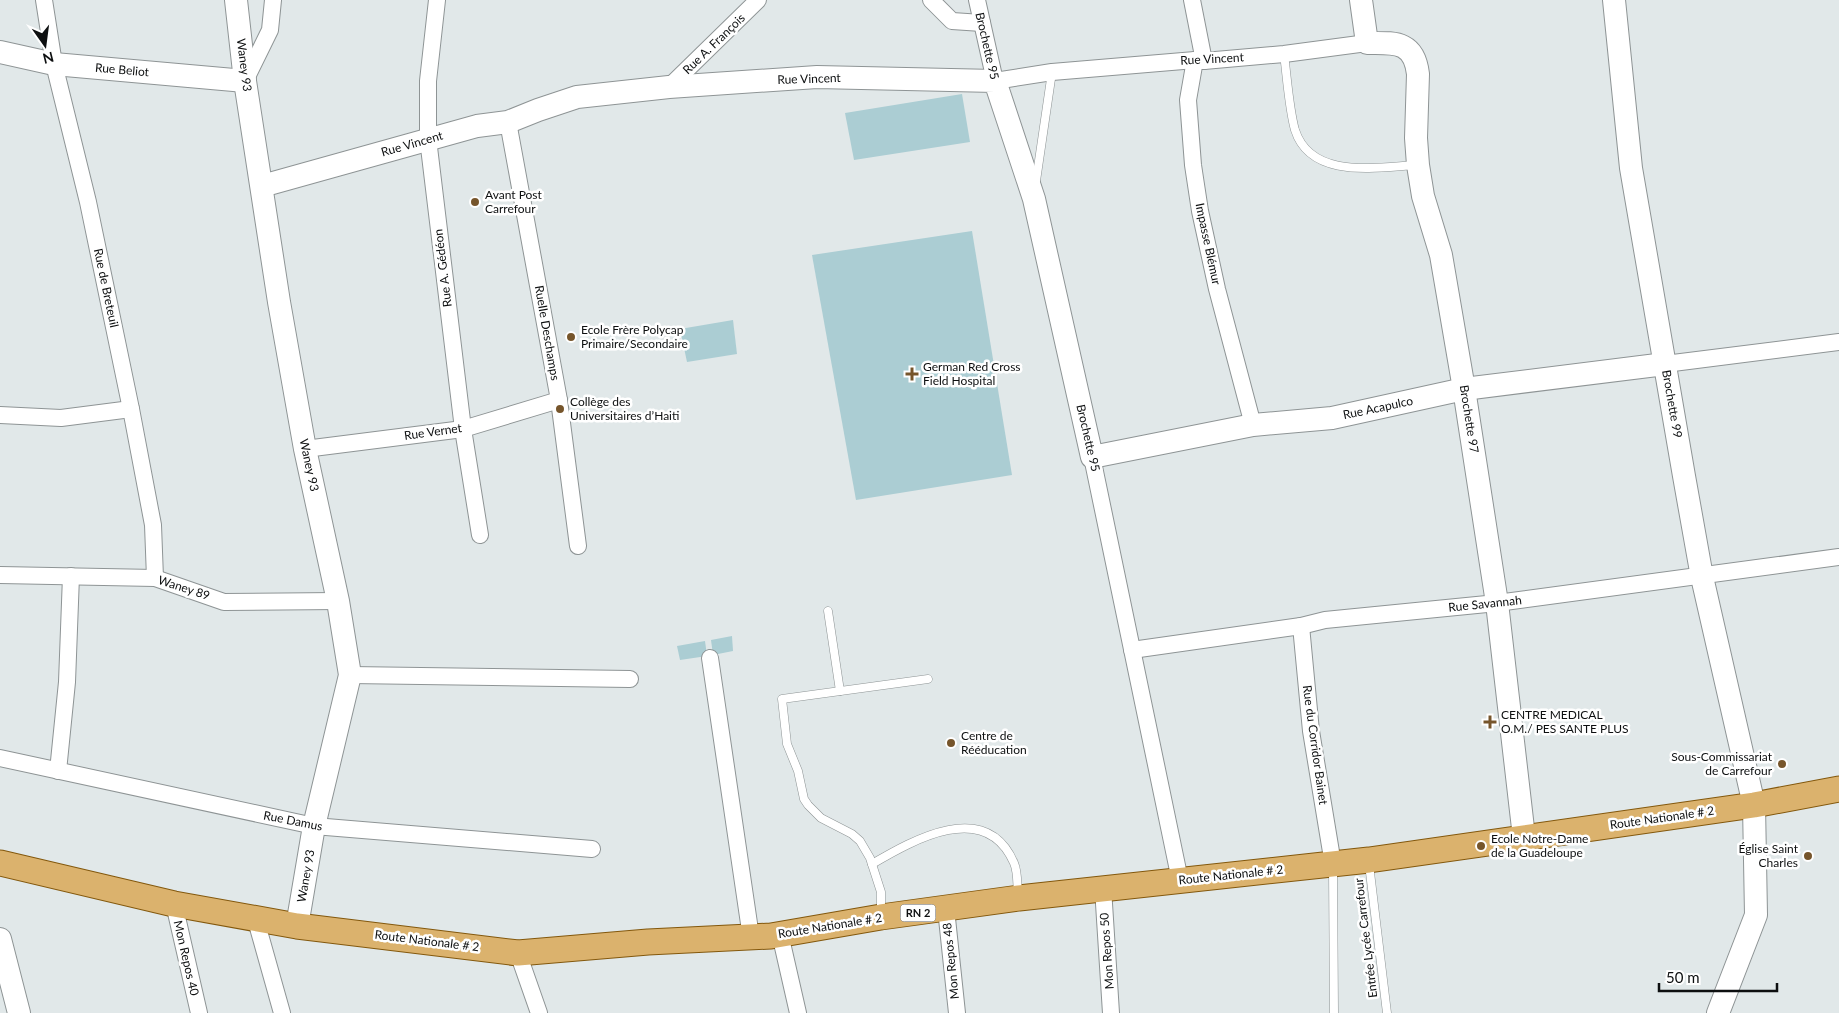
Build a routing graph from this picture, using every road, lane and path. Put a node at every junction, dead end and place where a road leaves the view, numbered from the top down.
1 (44, 0) edge
2 (236, 0) edge
3 (273, 0) edge
4 (437, 0) edge
5 (758, 0) edge
6 (931, 0) edge
7 (977, 0) edge
8 (1192, 0) edge
9 (1361, 0) edge
10 (1614, 0) edge
11 (982, 23) junction
12 (1366, 43) junction
13 (0, 52) edge
14 (1284, 54) junction
15 (1199, 60) junction
16 (54, 64) junction
17 (1052, 72) junction
18 (245, 81) junction
19 (995, 81) junction
20 (669, 87) junction
21 (508, 122) junction
22 (428, 139) junction
23 (1418, 165) junction
24 (262, 186) junction
25 (1034, 199) junction
26 (1839, 342) edge
27 (1665, 364) junction
28 (1464, 389) junction
29 (559, 400) junction
30 (131, 409) junction
31 (0, 415) edge
32 (1252, 425) junction
33 (463, 428) junction
34 (305, 449) junction
35 (1092, 457) junction
36 (480, 535) dead end
37 (578, 546) dead end
38 (1839, 558) edge
39 (0, 575) edge
40 (71, 576) junction
41 (1702, 577) junction
42 (155, 578) junction
43 (338, 601) junction
44 (1497, 603) junction
45 (828, 610) dead end
46 (1301, 626) junction
47 (1132, 650) junction
48 (710, 658) dead end
49 (350, 675) junction
50 (630, 679) dead end
51 (928, 680) dead end
52 (840, 691) junction
53 (0, 758) edge
54 (58, 771) junction
55 (1839, 789) edge
56 (1754, 805) junction
57 (314, 826) junction
58 (1524, 837) junction
59 (592, 849) dead end
60 (1368, 860) junction
61 (0, 864) edge
62 (872, 864) junction
63 (1333, 864) junction
64 (1180, 880) junction
65 (1102, 888) junction
66 (1019, 898) junction
67 (174, 904) junction
68 (946, 909) junction
69 (256, 917) junction
70 (881, 918) junction
71 (297, 926) junction
72 (780, 934) junction
73 (751, 937) junction
74 (0, 939) edge
75 (518, 953) junction
76 (19, 1013) edge
77 (199, 1013) edge
78 (282, 1013) edge
79 (539, 1013) edge
80 (798, 1013) edge
81 (957, 1013) edge
82 (1111, 1013) edge
83 (1334, 1013) edge
84 (1387, 1013) edge
85 (1718, 1013) edge

1 - 16 street, Rue de Breteuil
2 - 18 street, Waney 93
3 - 18 street
4 - 22 street, Rue A. Gédéon
5 - 20 street, Rue A. François
6 - 11 street
7 - 11 street, Brochette 95
8 - 15 street
9 - 12 street
10 - 27 street, Brochette 99
11 - 19 street, Brochette 95
12 - 14 street, Rue Vincent
12 - 23 street, Brochette 97
13 - 16 street, Rue Beliot
14 - 15 street, Rue Vincent
14 - 23 lane
15 - 17 street, Rue Vincent
15 - 32 street, Impasse Blémur
16 - 18 street, Rue Beliot
16 - 30 street, Rue de Breteuil
17 - 19 street, Rue Vincent
17 - 25 lane
18 - 24 street, Waney 93
19 - 20 street, Rue Vincent
19 - 25 street, Brochette 95
20 - 21 street, Rue Vincent
21 - 22 street, Rue Vincent
21 - 29 street, Ruelle Deschamps
22 - 24 street, Rue Vincent
22 - 33 street, Rue A. Gédéon
23 - 28 street, Brochette 97
24 - 34 street, Waney 93
25 - 35 street, Brochette 95
26 - 27 street
27 - 28 street, Rue Acapulco
27 - 41 street, Brochette 99
28 - 32 street, Rue Acapulco
28 - 44 street, Brochette 97
29 - 33 street, Rue Vernet
29 - 37 street, Ruelle Deschamps
30 - 31 street
30 - 42 street, Rue de Breteuil
32 - 35 street, Rue Acapulco
33 - 34 street, Rue Vernet
33 - 36 street, Rue A. Gédéon
34 - 43 street, Waney 93
35 - 47 street, Brochette 95
38 - 41 street, Rue Savannah
39 - 40 street, Waney 89
40 - 42 street, Waney 89
40 - 54 street
41 - 44 street, Rue Savannah
41 - 56 street, Brochette 99
42 - 43 street, Waney 89
43 - 49 street, Waney 93
44 - 46 street, Rue Savannah
44 - 58 street, Brochette 97
45 - 52 lane
46 - 47 street, Rue Savannah
46 - 63 street, Rue du Corridor Bainet
47 - 64 street, Brochette 95
48 - 73 street
49 - 50 street
49 - 57 street, Waney 93
51 - 52 lane
52 - 62 lane
53 - 54 street, Rue Damus
54 - 57 street, Rue Damus
55 - 56 main road, Route Nationale # 2 / RN 2
56 - 58 main road, Route Nationale # 2 / RN 2
56 - 85 street, Brochette 99
57 - 59 street, Rue Damus
57 - 71 street, Waney 93
58 - 60 main road, Route Nationale # 2 / RN 2
60 - 63 main road, Route Nationale # 2 / RN 2
60 - 84 lane, Entrée Lycée Carrefour
61 - 67 main road, Route Nationale # 2 / RN 2
62 - 66 lane
62 - 70 lane
63 - 64 main road, Route Nationale # 2 / RN 2
63 - 83 lane
64 - 65 main road, Route Nationale # 2 / RN 2
65 - 66 main road, Route Nationale # 2 / RN 2
65 - 82 street, Mon Repos 50
66 - 68 main road, Route Nationale # 2 / RN 2
67 - 69 main road, Route Nationale # 2 / RN 2
67 - 77 street, Mon Repos 40
68 - 70 main road, Route Nationale # 2 / RN 2
68 - 81 street, Mon Repos 48
69 - 71 main road, Route Nationale # 2 / RN 2
69 - 78 street
70 - 72 main road, Route Nationale # 2 / RN 2
71 - 75 main road, Route Nationale # 2 / RN 2
72 - 73 main road, Route Nationale # 2 / RN 2
72 - 80 street
73 - 75 main road, Route Nationale # 2 / RN 2
74 - 76 street
75 - 79 street

